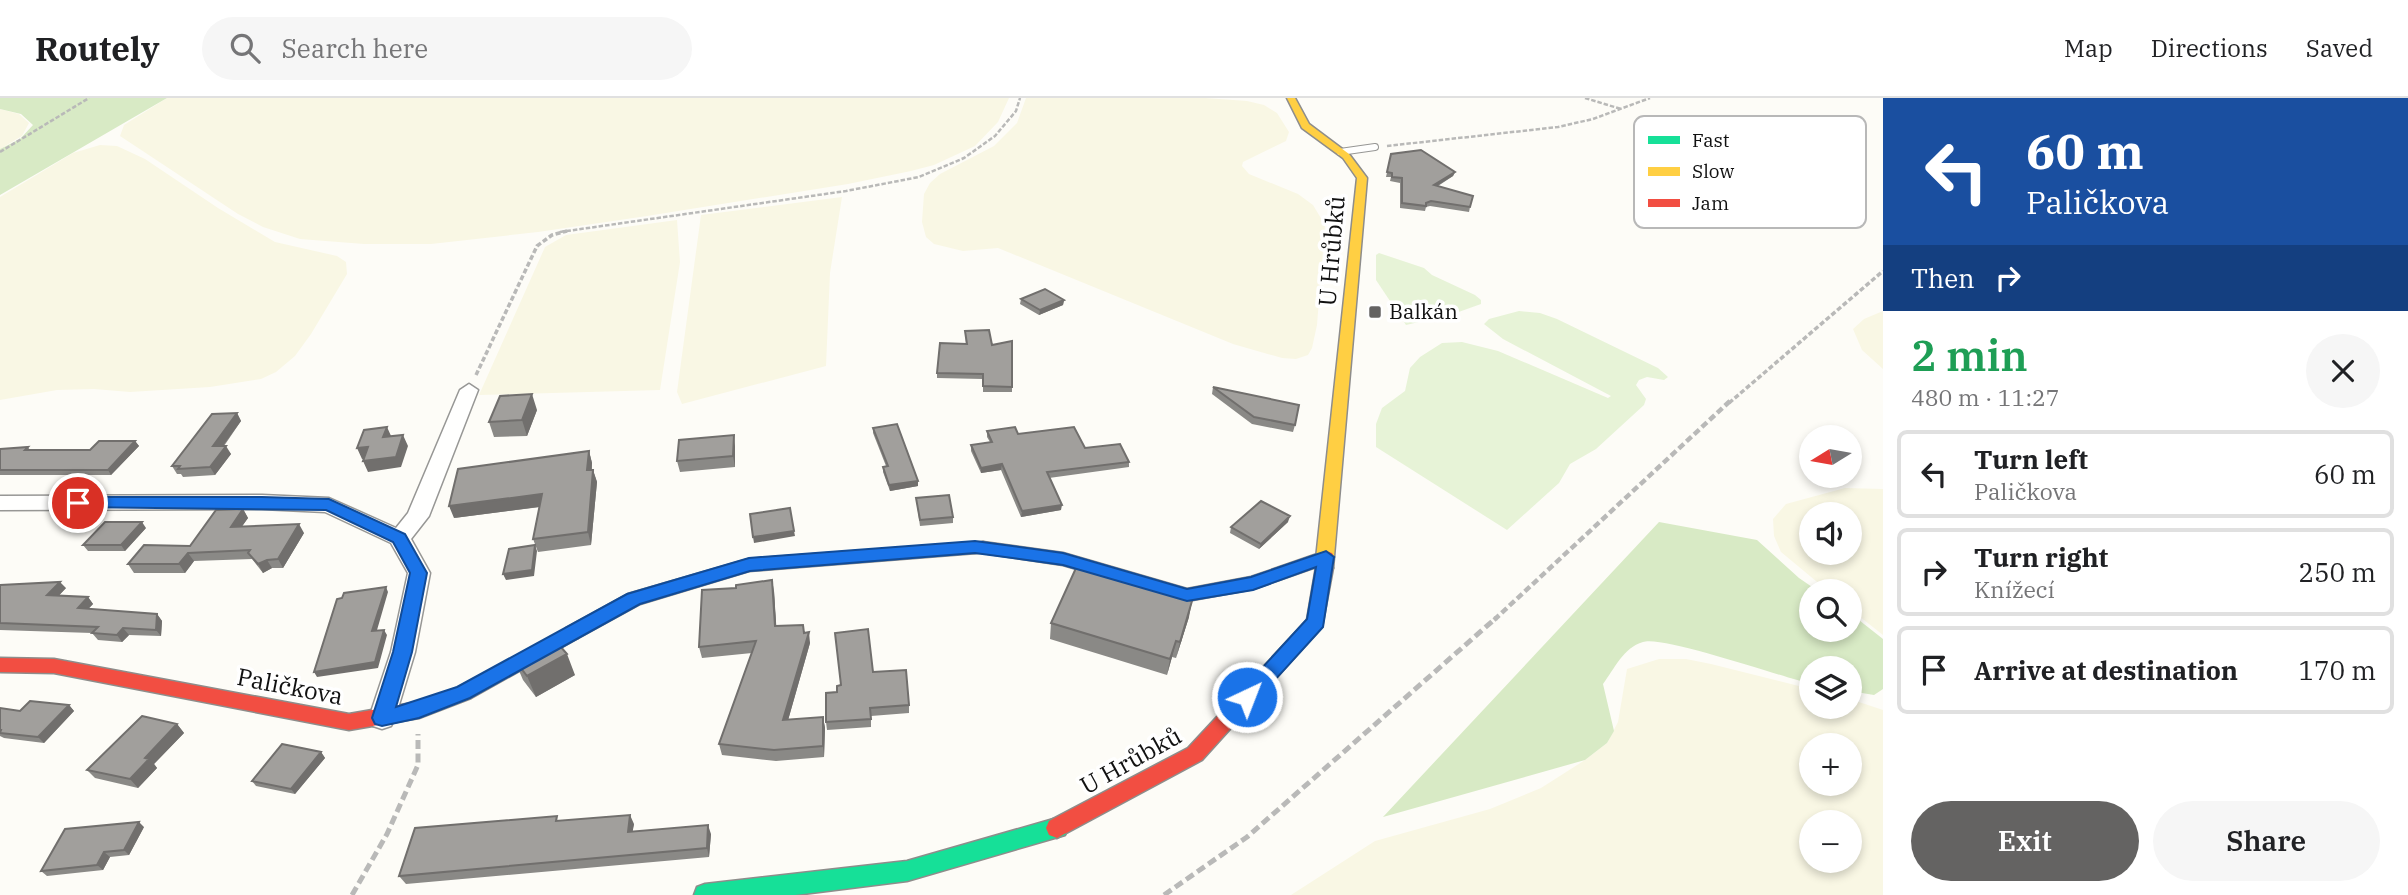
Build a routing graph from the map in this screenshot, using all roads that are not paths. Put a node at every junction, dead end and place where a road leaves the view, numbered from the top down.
1 (1291, 98) edge
2 (1375, 147) road end
3 (1340, 152) junction
4 (469, 390) road end
5 (0, 503) edge
6 (399, 538) junction
7 (1326, 557) junction
8 (0, 665) edge
9 (382, 718) junction
10 (705, 895) edge

1 - 3 street, U Hrůbků
2 - 3 lane
3 - 7 street, U Hrůbků
4 - 6 street
5 - 6 street
6 - 9 street
7 - 9 street, Paličkova
7 - 10 street, U Hrůbků
8 - 9 street, Paličkova

